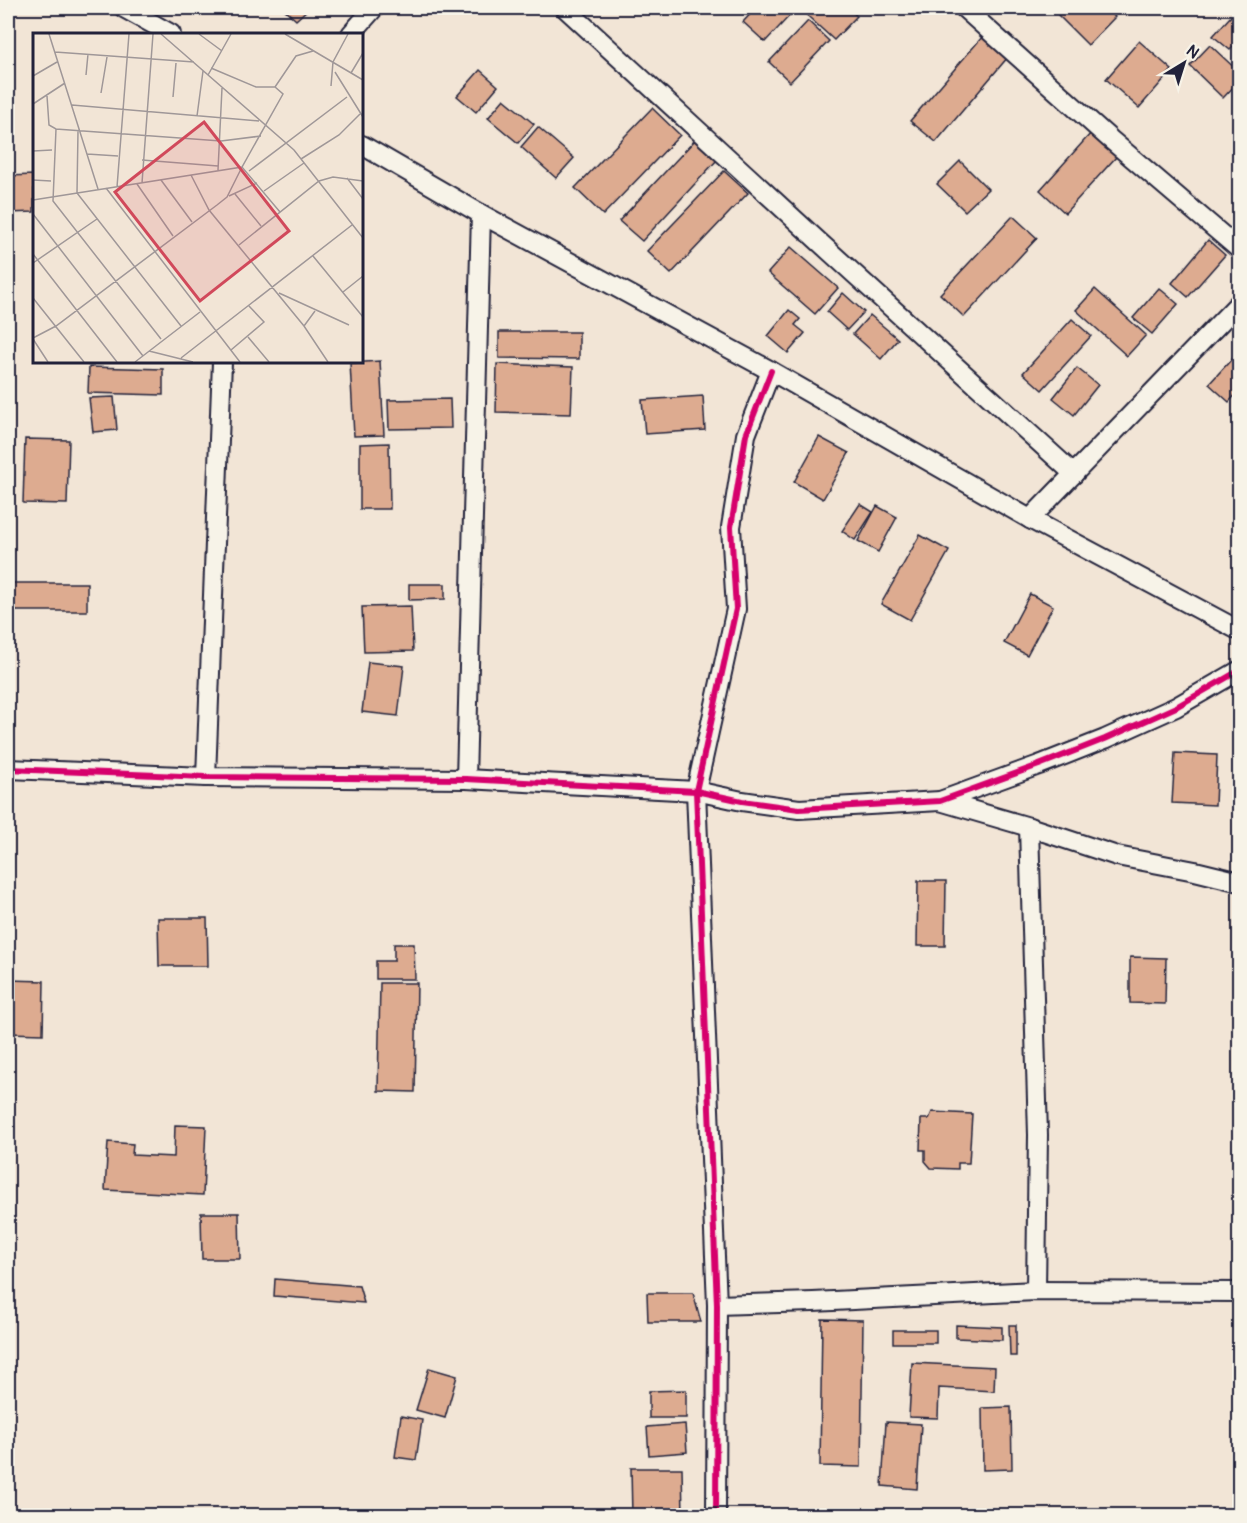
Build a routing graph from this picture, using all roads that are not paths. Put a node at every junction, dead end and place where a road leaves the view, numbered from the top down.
1 (124, 8) edge
2 (374, 8) edge
3 (565, 8) edge
4 (964, 8) edge
5 (169, 33) edge
6 (352, 33) edge
7 (363, 146) edge
8 (481, 214) junction
9 (1239, 250) edge
10 (1239, 302) edge
11 (222, 363) edge
12 (771, 371) junction
13 (1074, 474) junction
14 (1030, 519) junction
15 (1239, 631) edge
16 (1239, 669) edge
17 (8, 769) edge
18 (206, 777) junction
19 (466, 779) junction
20 (696, 790) junction
21 (940, 801) junction
22 (1029, 827) junction
23 (1239, 882) edge
24 (1036, 1291) junction
25 (1239, 1292) edge
26 (717, 1305) junction
27 (716, 1515) edge

1 - 5 street
2 - 6 street
3 - 13 street
4 - 9 street
7 - 8 street
8 - 12 street
8 - 19 street
10 - 13 street
11 - 18 street
12 - 14 street
12 - 20 street
13 - 14 street
14 - 15 street
16 - 21 street
17 - 18 street
18 - 19 street
19 - 20 street
20 - 21 street
20 - 26 street
21 - 22 street
22 - 23 street
22 - 24 street
24 - 25 street
24 - 26 street
26 - 27 street

